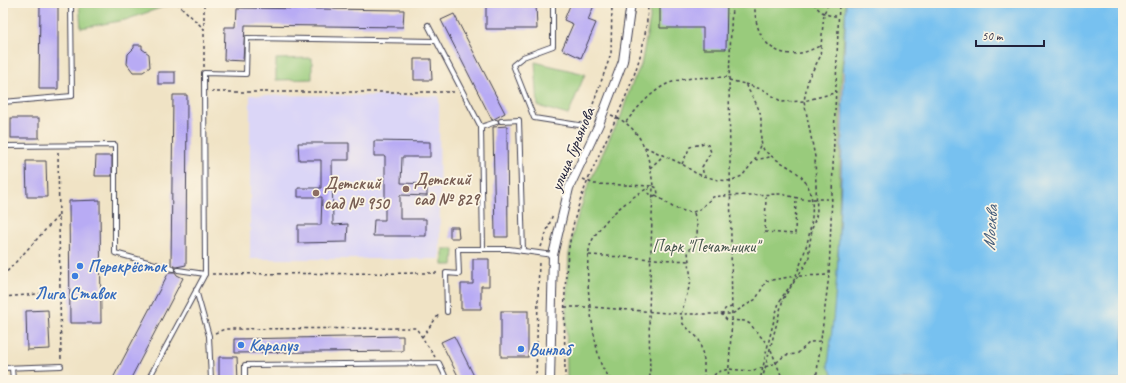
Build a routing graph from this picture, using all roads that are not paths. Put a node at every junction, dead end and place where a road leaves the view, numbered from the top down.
1 (71, 3) edge
2 (553, 3) edge
3 (631, 3) edge
4 (428, 25) dead end
5 (436, 40) junction
6 (3, 102) edge
7 (585, 126) dead end
8 (481, 127) junction
9 (3, 146) edge
10 (483, 249) junction
11 (523, 251) junction
12 (553, 254) junction
13 (173, 269) dead end
14 (178, 270) dead end
15 (204, 274) junction
16 (196, 290) junction
17 (447, 312) dead end
18 (61, 366) road end
19 (3, 368) edge
20 (12, 368) junction
21 (13, 380) edge
22 (148, 380) edge
23 (211, 380) edge
24 (245, 380) edge
25 (447, 380) edge
26 (550, 380) edge

1 - 6 lane
2 - 7 lane
3 - 12 street, улица Гурьянова
4 - 5 lane
5 - 8 lane
5 - 15 lane
8 - 10 lane
8 - 11 lane
9 - 13 lane
10 - 11 lane
10 - 17 lane
11 - 12 lane
12 - 26 street, улица Гурьянова
14 - 15 lane
15 - 16 lane
16 - 22 lane
16 - 23 lane
18 - 20 lane
19 - 20 lane
20 - 21 lane
24 - 25 lane

